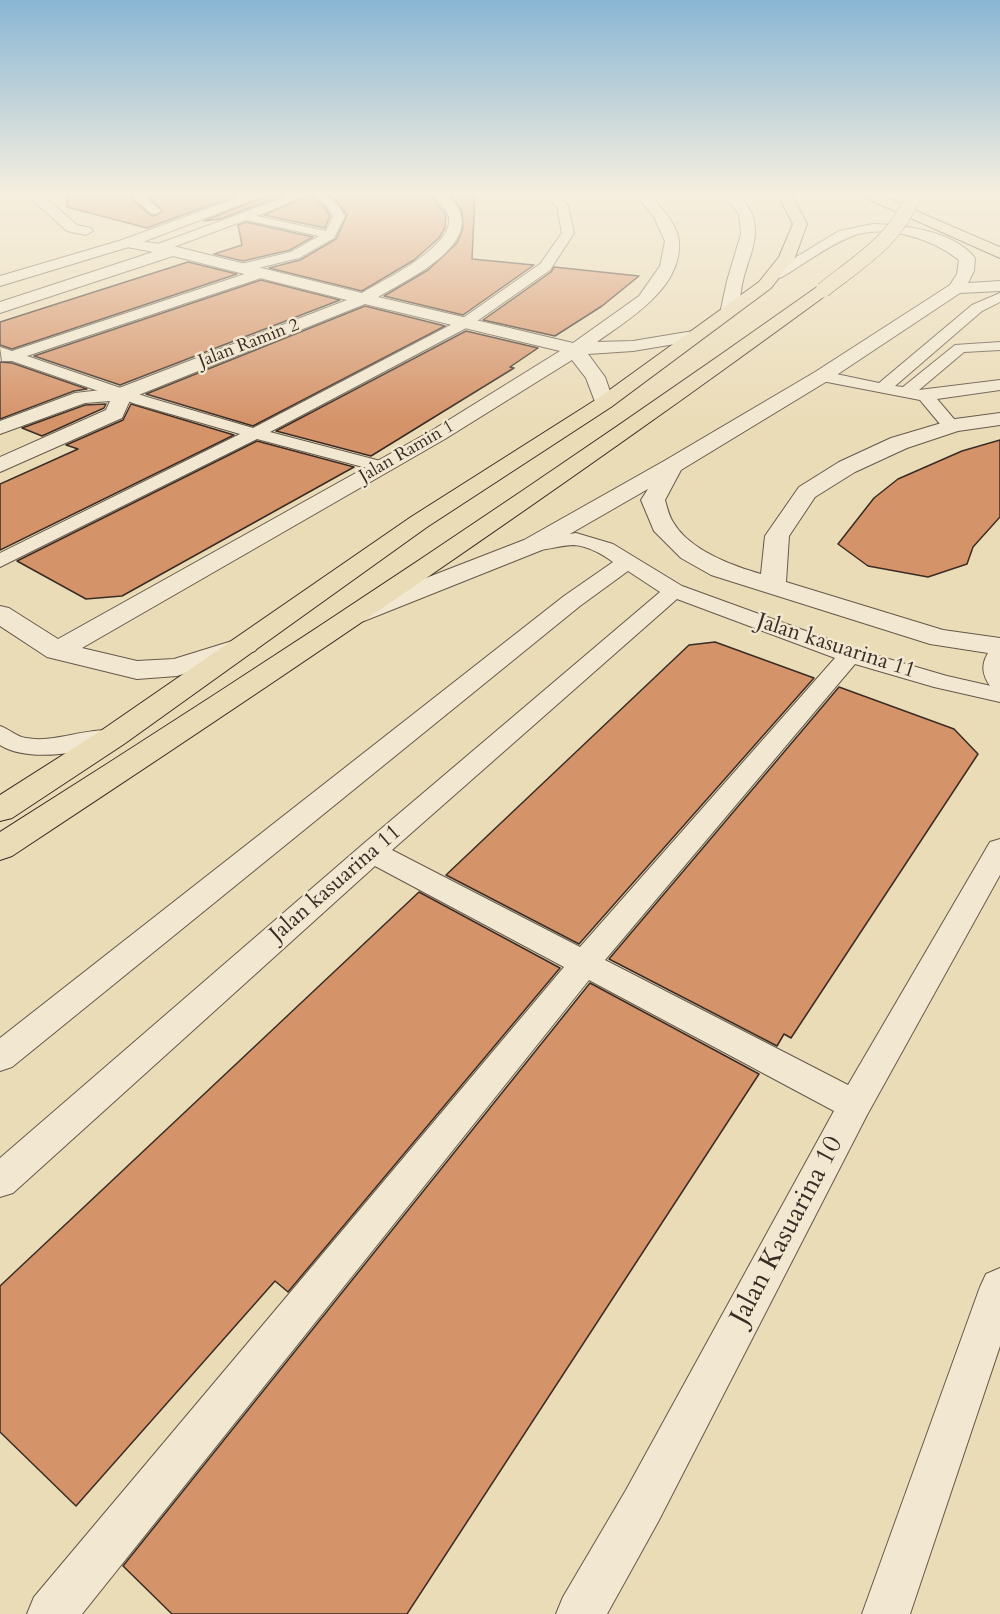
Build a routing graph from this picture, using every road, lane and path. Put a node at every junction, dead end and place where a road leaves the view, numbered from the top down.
1 (36, 270) edge
2 (109, 270) edge
3 (251, 270) edge
4 (411, 270) edge
5 (540, 270) edge
6 (665, 270) edge
7 (739, 270) edge
8 (778, 270) edge
9 (782, 270) edge
10 (847, 270) edge
11 (967, 270) edge
12 (262, 273) junction
13 (776, 274) junction
14 (0, 281) edge
15 (1000, 286) edge
16 (956, 288) junction
17 (1000, 297) edge
18 (364, 299) junction
19 (0, 309) edge
20 (730, 309) junction
21 (465, 323) junction
22 (693, 336) junction
23 (1000, 346) edge
24 (576, 349) junction
25 (4, 356) edge
26 (822, 376) junction
27 (1000, 385) edge
28 (882, 388) junction
29 (906, 393) junction
30 (123, 394) junction
31 (925, 396) junction
32 (604, 403) junction
33 (1000, 419) edge
34 (951, 426) junction
35 (0, 428) edge
36 (254, 434) junction
37 (0, 465) edge
38 (672, 466) junction
39 (382, 467) junction
40 (533, 545) junction
41 (0, 561) edge
42 (627, 562) junction
43 (773, 588) junction
44 (674, 591) junction
45 (0, 614) edge
46 (355, 615) junction
47 (245, 645) junction
48 (1000, 646) edge
49 (57, 651) junction
50 (850, 654) junction
51 (1000, 655) edge
52 (1000, 680) edge
53 (1000, 695) edge
54 (0, 734) edge
55 (113, 737) junction
56 (0, 810) edge
57 (0, 848) edge
58 (1000, 849) edge
59 (372, 852) junction
60 (584, 964) junction
61 (0, 1057) edge
62 (855, 1105) junction
63 (0, 1180) edge
64 (1000, 1287) edge
65 (51, 1614) edge
66 (580, 1614) edge
67 (886, 1614) edge

1 - 14 street
2 - 19 street
3 - 12 street
4 - 18 street, Jalan Ramin 2
5 - 21 lane
6 - 24 street, Jalan Ramin 1
7 - 20 street
8 - 13 highway
9 - 13 street
10 - 46 highway, bridge
11 - 16 street
12 - 18 street
12 - 25 lane
13 - 20 highway
15 - 16 street
16 - 26 street
17 - 28 lane
18 - 21 street
18 - 30 street, Jalan Ramin 2
20 - 22 highway
21 - 24 street
21 - 36 lane
22 - 24 street
22 - 32 highway
23 - 29 lane
24 - 32 street
24 - 39 street, Jalan Ramin 1
25 - 30 lane
26 - 28 lane
26 - 38 street
27 - 31 lane
28 - 29 lane
29 - 31 lane
30 - 35 street, Jalan Ramin 2
30 - 36 lane
30 - 37 street
31 - 34 lane
32 - 47 highway
33 - 34 street
34 - 43 street
36 - 39 lane
36 - 41 lane
38 - 40 street
38 - 43 street
39 - 49 street, Jalan Ramin 1
40 - 42 lane, Jalan kasuarina 11
40 - 46 street
42 - 44 lane, Jalan kasuarina 11
42 - 61 lane
43 - 48 street
44 - 50 lane, Jalan kasuarina 11
44 - 59 lane, Jalan kasuarina 11
45 - 49 street
46 - 57 highway
47 - 49 street
47 - 55 highway
50 - 53 lane, Jalan kasuarina 11
50 - 60 lane
51 - 52 street
54 - 55 lane
55 - 56 highway
58 - 62 lane, Jalan Kasuarina 10
59 - 60 lane
59 - 63 lane, Jalan kasuarina 11
60 - 62 lane
60 - 65 lane
62 - 66 lane, Jalan Kasuarina 10
64 - 67 lane

